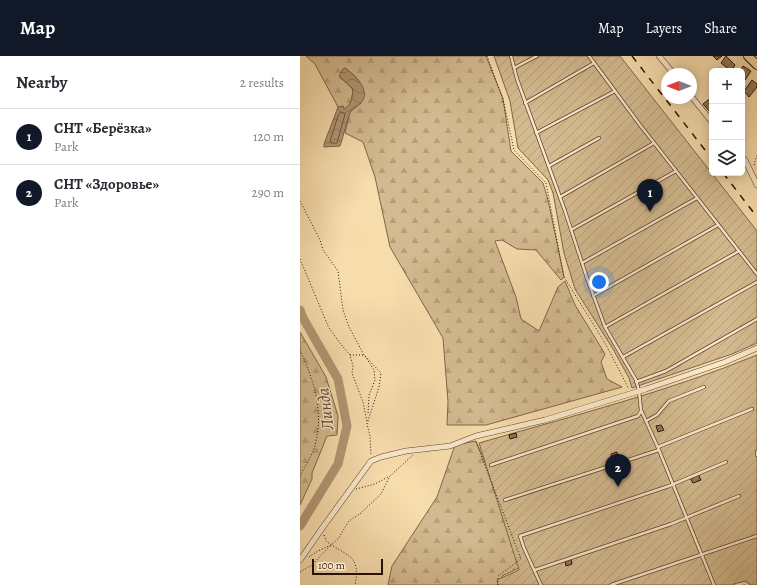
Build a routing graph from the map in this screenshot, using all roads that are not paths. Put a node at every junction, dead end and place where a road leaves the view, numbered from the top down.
1 (511, 56) edge
2 (537, 56) edge
3 (589, 56) edge
4 (659, 56) edge
5 (748, 56) edge
6 (594, 63) junction
7 (757, 65) edge
8 (514, 68) junction
9 (669, 68) edge
10 (615, 91) junction
11 (525, 103) junction
12 (697, 103) edge
13 (709, 118) edge
14 (536, 133) junction
15 (599, 138) dead end
16 (654, 143) junction
17 (745, 160) edge
18 (549, 166) junction
19 (676, 171) junction
20 (757, 185) edge
21 (560, 197) junction
22 (697, 198) junction
23 (719, 225) junction
24 (572, 230) junction
25 (739, 251) junction
26 (582, 263) junction
27 (757, 274) edge
28 (757, 282) edge
29 (593, 296) junction
30 (757, 319) edge
31 (605, 328) junction
32 (757, 348) edge
33 (622, 357) junction
34 (636, 382) junction
35 (704, 388) dead end
36 (639, 392) junction
37 (752, 409) dead end
38 (641, 410) junction
39 (646, 421) junction
40 (658, 448) junction
41 (757, 452) edge
42 (757, 455) edge
43 (726, 462) dead end
44 (491, 465) dead end
45 (673, 484) junction
46 (739, 496) dead end
47 (505, 500) dead end
48 (687, 518) junction
49 (757, 536) edge
50 (702, 554) junction
51 (300, 560) edge
52 (535, 570) junction
53 (541, 585) edge
54 (611, 585) edge
55 (714, 585) edge
56 (736, 585) edge
57 (748, 585) edge

1 - 8 lane
2 - 8 lane
3 - 6 lane
4 - 9 street
5 - 7 main road
6 - 10 lane
6 - 11 lane
8 - 11 lane
10 - 14 lane
10 - 16 lane
11 - 14 lane
12 - 13 street
14 - 18 lane
15 - 18 lane
16 - 19 lane
16 - 21 lane
17 - 20 street
18 - 21 lane
19 - 22 lane
19 - 24 lane
21 - 24 lane
22 - 23 lane
22 - 26 lane
23 - 25 lane
23 - 29 lane
24 - 26 lane
25 - 27 lane
25 - 31 lane
26 - 29 lane
28 - 33 lane
29 - 31 lane
30 - 34 lane
31 - 33 lane
32 - 36 street
33 - 34 lane
34 - 36 lane
35 - 39 lane
36 - 38 lane
36 - 51 street
37 - 40 lane
38 - 39 lane
38 - 44 lane
39 - 40 lane
40 - 45 lane
40 - 47 lane
41 - 42 lane
43 - 45 lane
45 - 48 lane
45 - 52 lane
46 - 48 lane
48 - 50 lane
48 - 52 lane
49 - 50 lane
50 - 54 lane
50 - 55 lane
52 - 53 lane
56 - 57 lane

